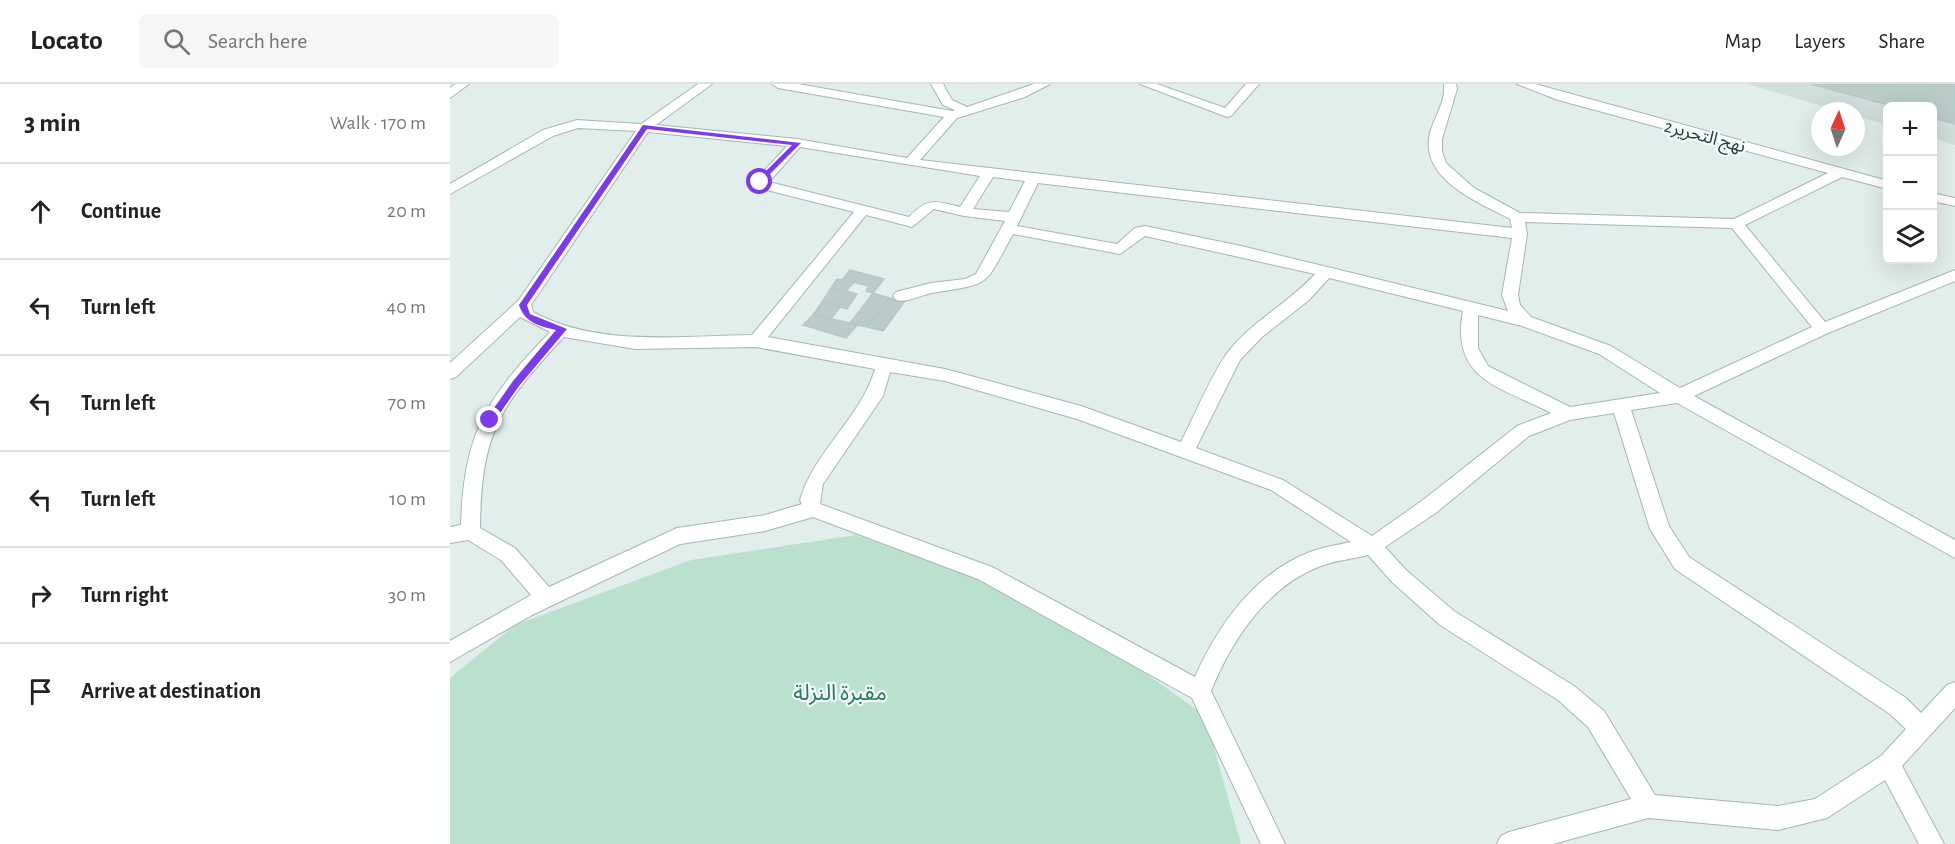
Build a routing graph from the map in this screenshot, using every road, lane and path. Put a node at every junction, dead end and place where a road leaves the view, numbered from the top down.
1 (463, 84) edge
2 (706, 84) edge
3 (778, 84) edge
4 (937, 84) edge
5 (1044, 84) edge
6 (1146, 84) edge
7 (1253, 84) edge
8 (1450, 84) edge
9 (1523, 84) edge
10 (450, 94) edge
11 (958, 113) junction
12 (645, 127) junction
13 (797, 143) junction
14 (910, 163) junction
15 (989, 173) junction
16 (1839, 173) junction
17 (1034, 177) junction
18 (1883, 184) edge
19 (450, 190) edge
20 (1937, 198) edge
21 (1955, 202) edge
22 (863, 210) junction
23 (964, 212) junction
24 (1517, 217) junction
25 (1011, 223) junction
26 (1736, 224) junction
27 (1520, 234) junction
28 (1325, 273) junction
29 (1955, 275) edge
30 (900, 296) dead end
31 (523, 305) junction
32 (1472, 306) junction
33 (1525, 321) junction
34 (562, 329) junction
35 (1822, 329) junction
36 (756, 341) junction
37 (884, 365) junction
38 (450, 372) edge
39 (1679, 396) junction
40 (1621, 407) junction
41 (1568, 414) junction
42 (1185, 451) junction
43 (813, 509) junction
44 (470, 532) junction
45 (450, 535) edge
46 (1372, 546) junction
47 (1955, 550) edge
48 (546, 598) junction
49 (450, 652) edge
50 (1200, 691) junction
51 (1955, 692) edge
52 (1920, 727) junction
53 (1889, 764) junction
54 (1648, 806) junction
55 (1273, 844) edge
56 (1509, 844) edge
57 (1932, 844) edge

1 - 10 street
2 - 12 street
3 - 11 street
4 - 11 street
5 - 11 street
6 - 7 street
8 - 24 street
9 - 16 street, نهج التحرير2
11 - 14 street
12 - 13 street
12 - 19 street
12 - 31 street
13 - 14 street
13 - 22 street
14 - 15 street
15 - 17 street
15 - 23 street
16 - 18 street, نهج التحرير2
16 - 26 street
17 - 25 street
17 - 27 street
20 - 21 street
22 - 23 street
22 - 36 street
23 - 25 street
24 - 26 street
24 - 27 street
25 - 28 street
25 - 30 street
26 - 35 street
27 - 33 street
28 - 32 street
28 - 42 street
29 - 35 street
31 - 34 street
31 - 38 street
32 - 33 street
32 - 41 street
33 - 39 street
34 - 36 street
34 - 44 street
35 - 39 street
36 - 37 street
37 - 42 street
37 - 43 street
39 - 40 street
39 - 47 street
40 - 41 street
40 - 52 street
41 - 46 street
42 - 46 street
43 - 48 street
43 - 50 street
44 - 45 street
44 - 48 street
46 - 50 street
46 - 54 street
48 - 49 street
50 - 55 street
51 - 52 street
52 - 53 street
53 - 54 street
53 - 57 street
54 - 56 street

